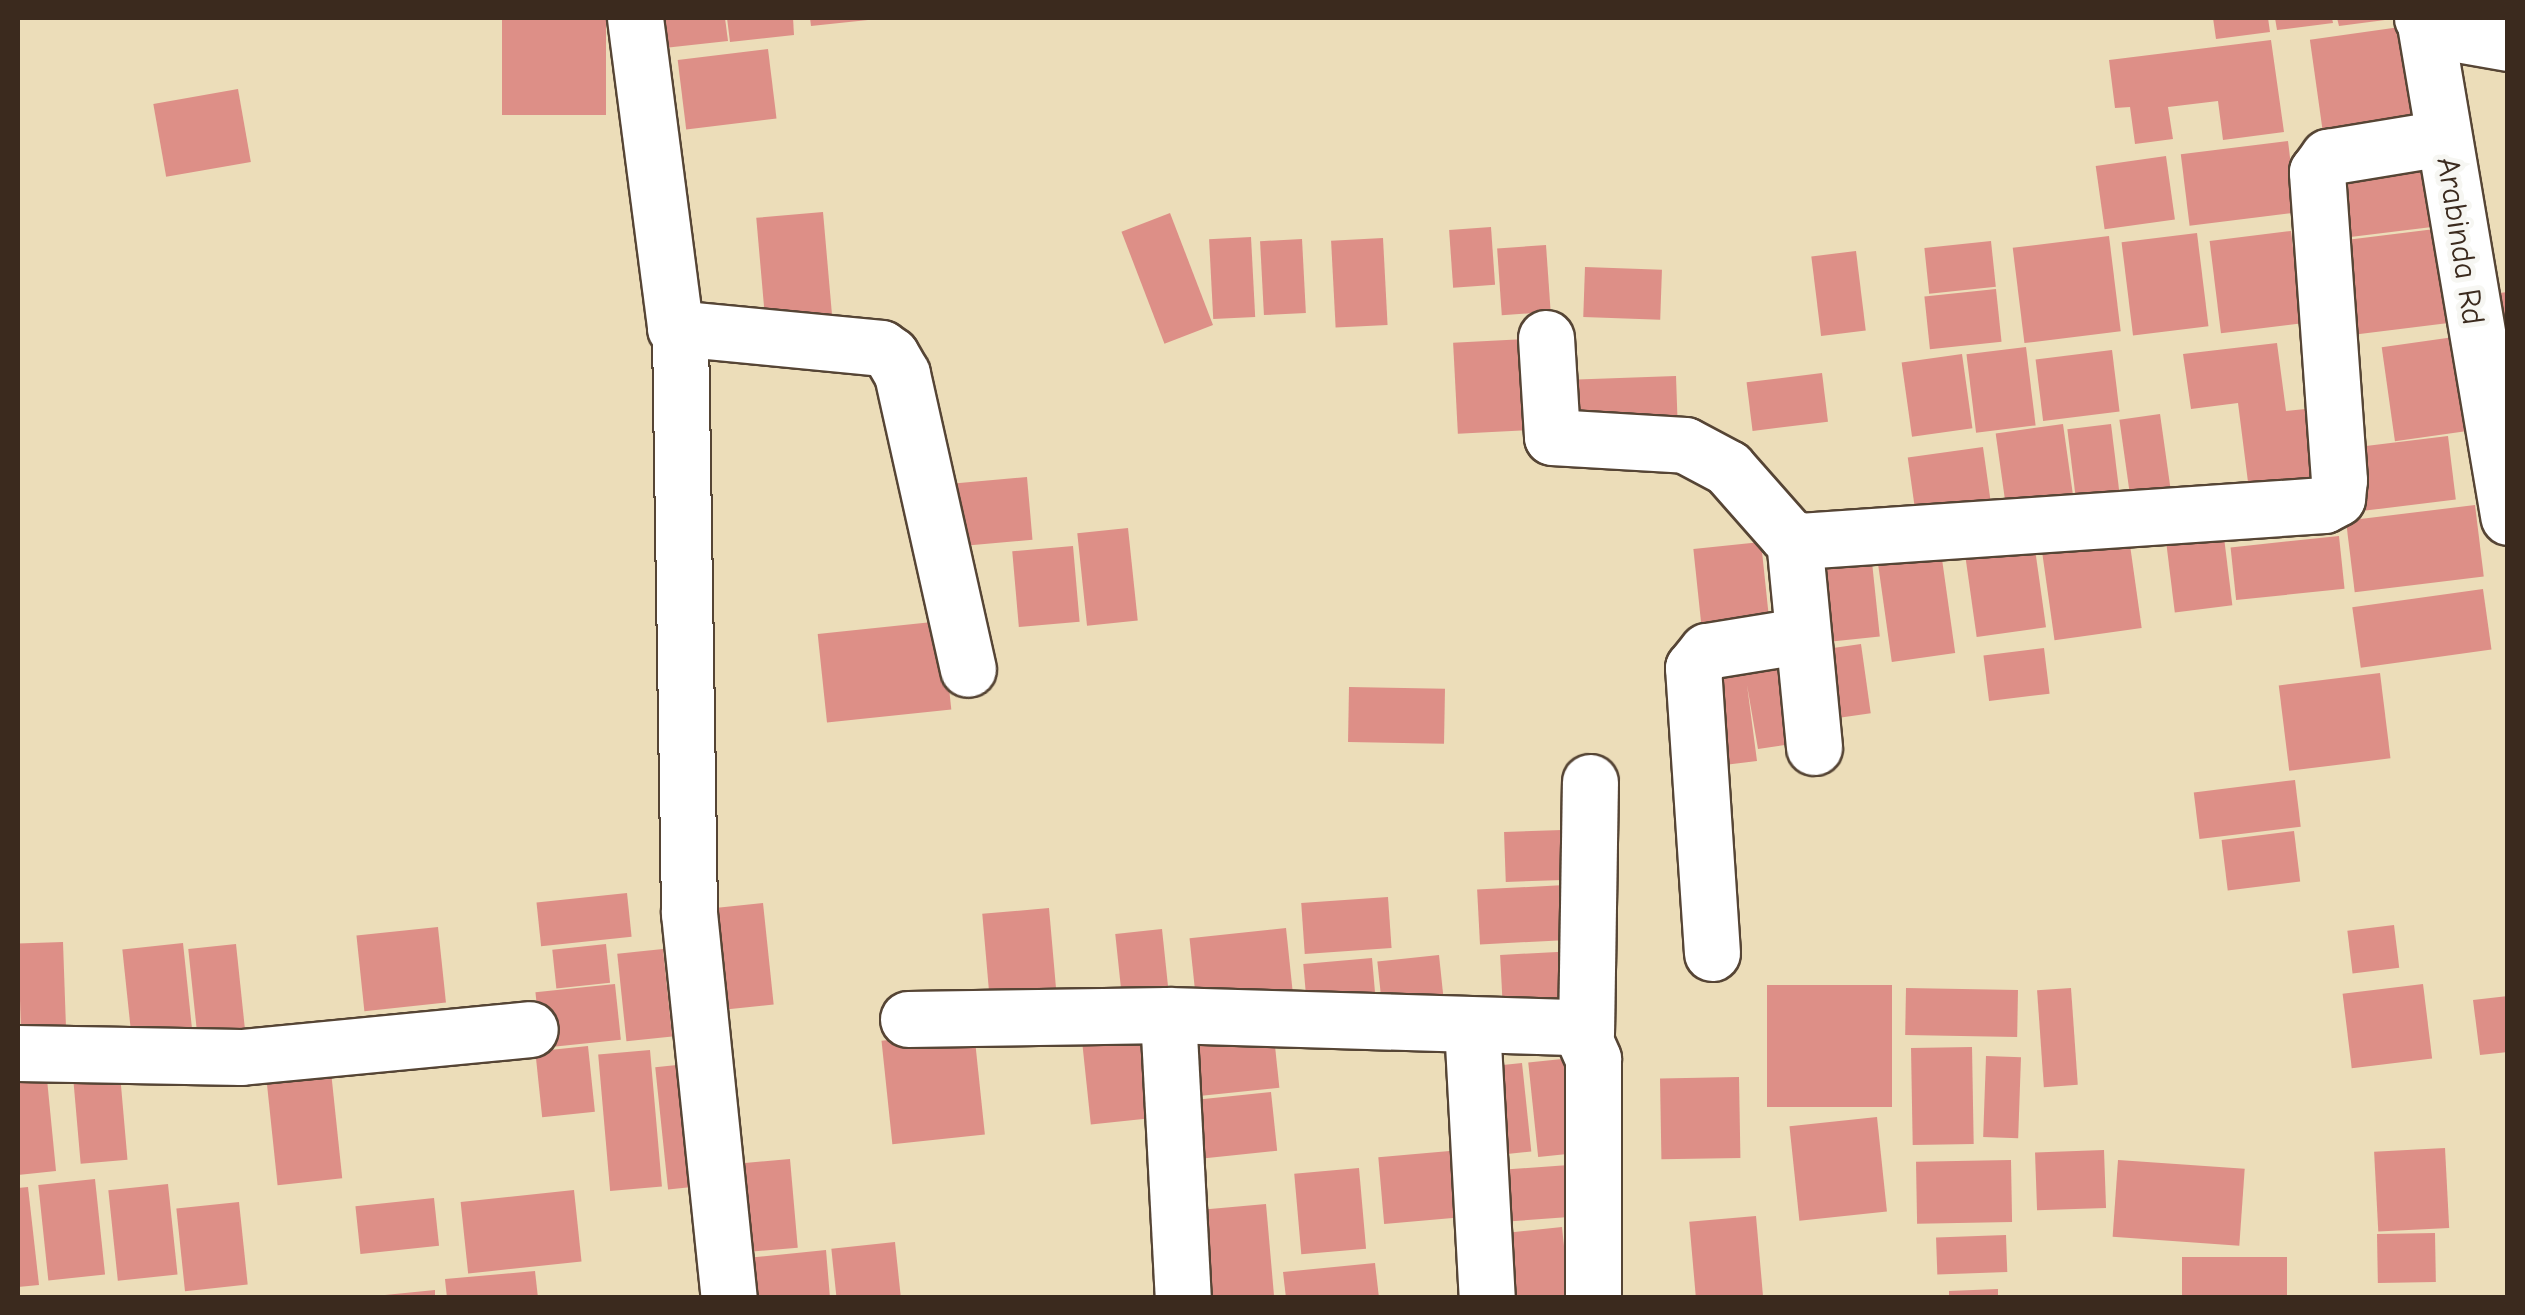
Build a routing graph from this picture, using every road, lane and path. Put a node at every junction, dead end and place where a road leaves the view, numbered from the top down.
1 (635, 18) edge
2 (2424, 21) edge
3 (2508, 43) edge
4 (2443, 138) junction
5 (680, 333) junction
6 (1546, 338) dead end
7 (2508, 516) edge
8 (1794, 539) junction
9 (1799, 636) junction
10 (968, 669) dead end
11 (1814, 747) dead end
12 (1590, 782) dead end
13 (1712, 953) dead end
14 (1168, 1016) junction
15 (908, 1019) dead end
16 (1472, 1025) junction
17 (530, 1029) dead end
18 (1586, 1034) junction
19 (18, 1053) edge
20 (729, 1298) edge
21 (1182, 1298) edge
22 (1486, 1298) edge
23 (1593, 1298) edge

1 - 5 street
2 - 3 street
2 - 4 street, Arabinda Rd
4 - 7 street, Arabinda Rd
4 - 8 street
5 - 10 street
5 - 20 street
6 - 8 street
8 - 9 street
9 - 11 street
9 - 13 street
12 - 18 street
14 - 15 street
14 - 16 street
14 - 21 street
16 - 18 street
16 - 22 street
17 - 19 street
18 - 23 street

